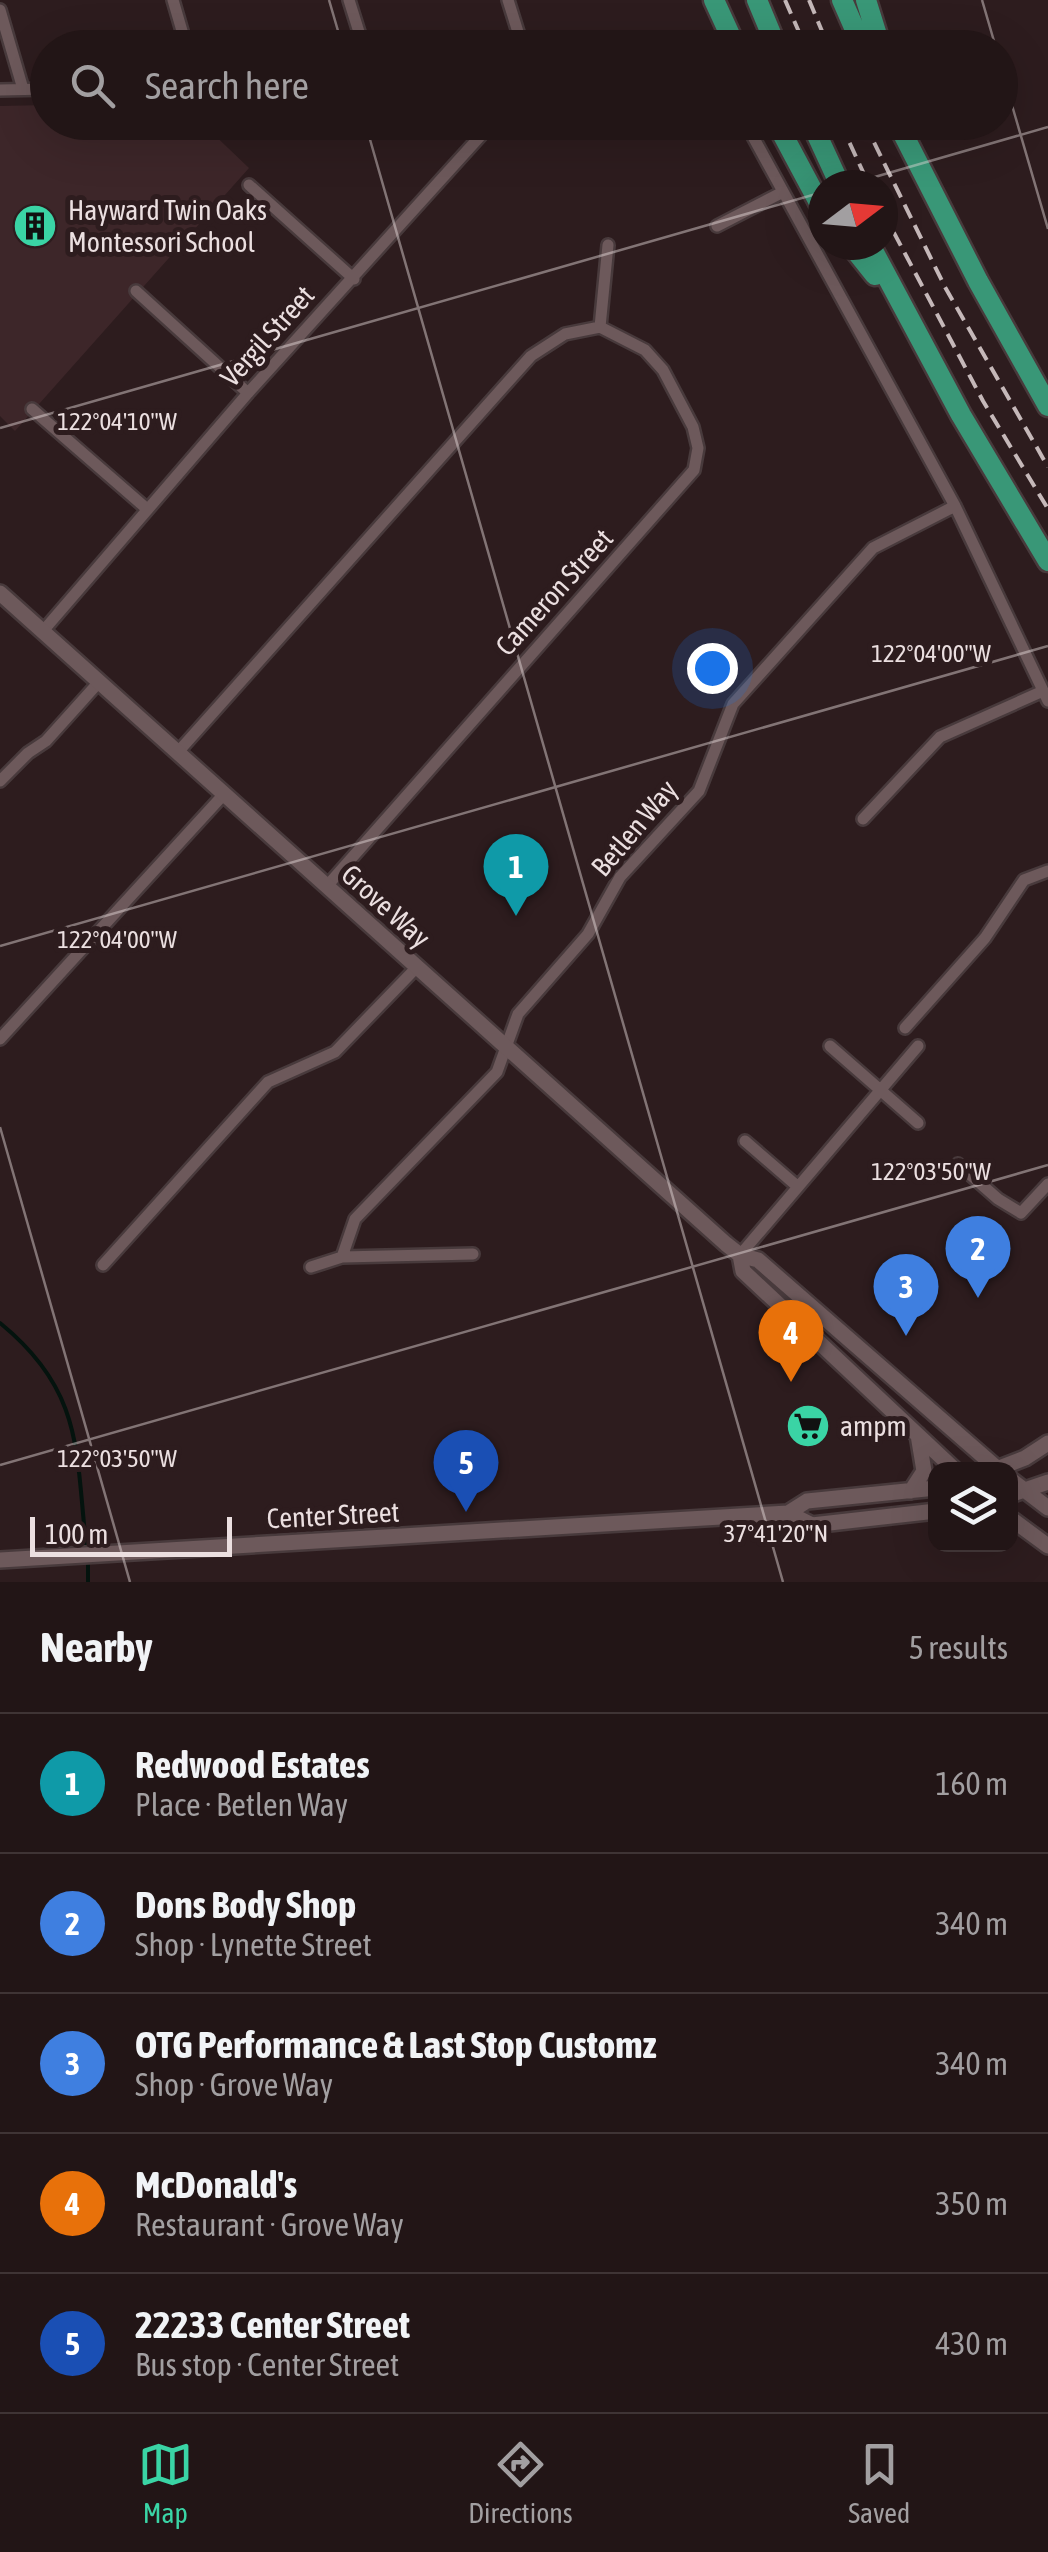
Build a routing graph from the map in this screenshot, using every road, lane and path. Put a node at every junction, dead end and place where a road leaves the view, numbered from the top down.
1 (173, 0) edge
2 (349, 0) edge
3 (508, 0) edge
4 (714, 0) edge
5 (756, 0) edge
6 (842, 0) edge
7 (866, 0) edge
8 (0, 10) edge
9 (182, 30) edge
10 (358, 30) edge
11 (517, 30) edge
12 (728, 30) edge
13 (769, 30) edge
14 (855, 30) edge
15 (875, 30) edge
16 (23, 89) junction
17 (30, 89) edge
18 (0, 90) edge
19 (477, 140) edge
20 (754, 140) edge
21 (786, 140) edge
22 (819, 140) edge
23 (907, 140) edge
24 (833, 170) edge
25 (808, 182) edge
26 (249, 186) dead end
27 (781, 193) junction
28 (717, 226) dead end
29 (608, 245) dead end
30 (863, 260) edge
31 (878, 260) edge
32 (354, 279) junction
33 (136, 291) dead end
34 (904, 311) junction
35 (600, 327) junction
36 (248, 393) junction
37 (1048, 406) edge
38 (32, 409) dead end
39 (955, 506) junction
40 (147, 509) junction
41 (1048, 560) edge
42 (0, 593) edge
43 (43, 631) junction
44 (99, 682) junction
45 (1046, 696) edge
46 (178, 752) junction
47 (0, 781) edge
48 (225, 793) junction
49 (863, 819) dead end
50 (1048, 871) edge
51 (328, 886) junction
52 (417, 967) junction
53 (906, 1028) dead end
54 (0, 1039) edge
55 (830, 1046) dead end
56 (918, 1046) dead end
57 (506, 1047) junction
58 (880, 1091) junction
59 (918, 1123) dead end
60 (745, 1141) dead end
61 (958, 1164) dead end
62 (1048, 1184) edge
63 (796, 1186) junction
64 (473, 1254) dead end
65 (740, 1254) junction
66 (342, 1257) junction
67 (103, 1265) dead end
68 (311, 1266) dead end
69 (918, 1435) junction
70 (1048, 1443) edge
71 (947, 1462) edge
72 (989, 1462) edge
73 (1015, 1462) edge
74 (1048, 1482) edge
75 (928, 1489) edge
76 (911, 1491) junction
77 (1019, 1493) edge
78 (1048, 1508) edge
79 (788, 1512) junction
80 (928, 1512) edge
81 (1018, 1524) edge
82 (1048, 1546) edge
83 (0, 1560) edge

1 - 9 street
2 - 10 street
3 - 11 street
4 - 12 highway
5 - 13 highway
6 - 14 highway
7 - 15 highway
8 - 16 street
16 - 17 street
16 - 18 street
19 - 32 street, Vergil Street
20 - 27 street
21 - 25 highway
22 - 24 highway
23 - 37 highway
26 - 32 street
27 - 28 street
27 - 39 street
29 - 35 street
30 - 34 highway
31 - 34 highway
32 - 36 street, Vergil Street
33 - 36 street
34 - 41 highway
35 - 46 street
35 - 51 street, Cameron Street
36 - 40 street, Vergil Street
38 - 40 street
39 - 45 street
39 - 57 street, Betlen Way
40 - 43 street, Vergil Street
42 - 43 main road, Grove Way
43 - 44 main road, Grove Way
44 - 46 main road, Grove Way
44 - 47 street
45 - 49 street
46 - 48 main road, Grove Way
48 - 51 main road, Grove Way
48 - 54 street
50 - 53 street
51 - 52 main road, Grove Way
52 - 57 main road, Grove Way
52 - 67 street
55 - 58 street
56 - 58 street
57 - 65 main road, Grove Way
57 - 66 street, Betlen Way
58 - 59 street
58 - 63 street
60 - 63 street
61 - 62 street
63 - 65 street
64 - 66 street
65 - 69 main road, Grove Way
65 - 72 main road, Grove Way
66 - 68 street
69 - 71 main road, Grove Way
69 - 76 main road
70 - 73 main road
74 - 77 main road
75 - 76 main road, Center Street
76 - 79 main road, Center Street
77 - 78 main road
79 - 80 main road, Center Street
79 - 83 main road, Center Street
81 - 82 main road

